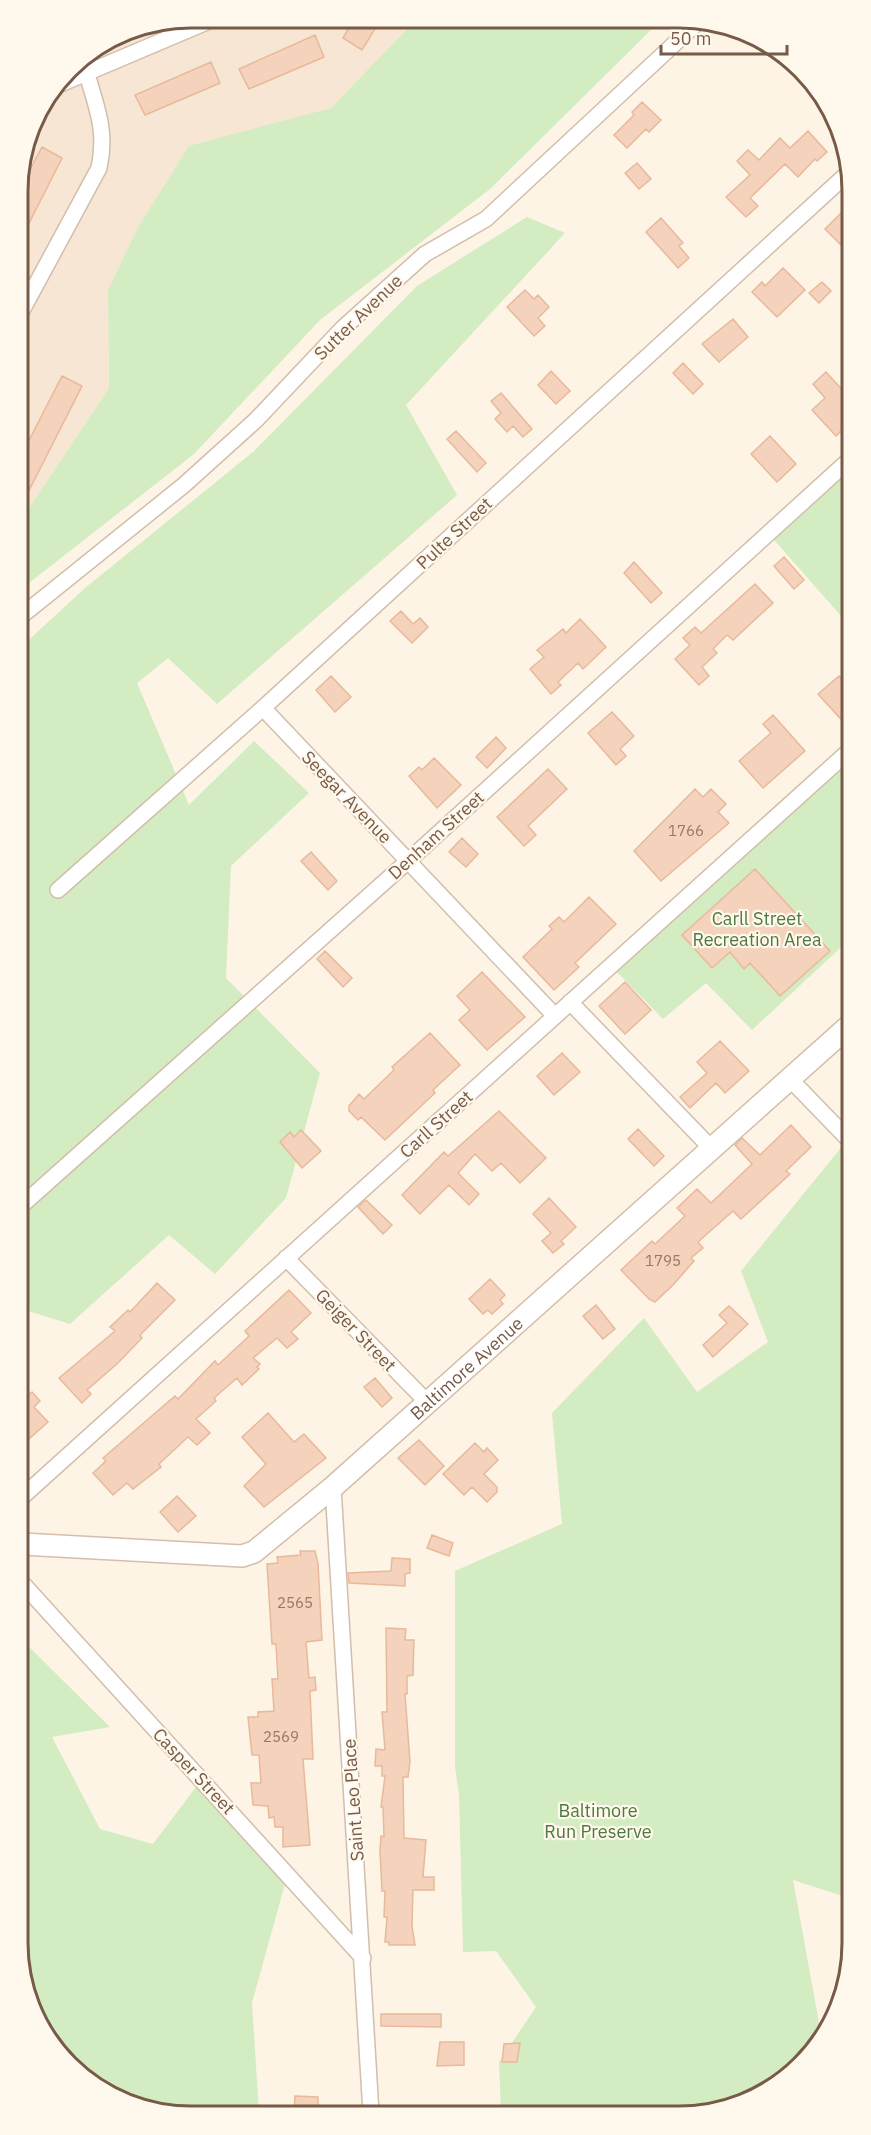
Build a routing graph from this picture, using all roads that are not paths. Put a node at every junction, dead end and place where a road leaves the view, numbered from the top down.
1 (193, 28) edge
2 (690, 29) edge
3 (87, 74) junction
4 (73, 79) edge
5 (841, 179) edge
6 (29, 298) edge
7 (842, 466) edge
8 (29, 610) edge
9 (263, 708) junction
10 (842, 756) edge
11 (408, 861) junction
12 (58, 890) dead end
13 (570, 1002) junction
14 (555, 1016) junction
15 (842, 1032) edge
16 (790, 1079) junction
17 (842, 1133) edge
18 (712, 1149) junction
19 (28, 1199) edge
20 (286, 1258) junction
21 (427, 1402) junction
22 (333, 1487) junction
23 (28, 1491) edge
24 (28, 1544) edge
25 (28, 1590) edge
26 (363, 1958) junction
27 (371, 2106) edge

1 - 3 street
2 - 8 street, Sutter Avenue
3 - 4 street
3 - 6 street
5 - 9 street, Pulte Street
7 - 11 street, Denham Street
9 - 11 street, Seegar Avenue
9 - 12 street, Pulte Street
10 - 13 street, Carll Street
11 - 14 street, Seegar Avenue
11 - 19 street, Denham Street
13 - 14 street, Carll Street
13 - 18 street
14 - 20 street, Carll Street
15 - 16 street, Baltimore Avenue
16 - 17 street
16 - 18 street, Baltimore Avenue
18 - 21 street, Baltimore Avenue
20 - 21 street, Geiger Street
20 - 23 street, Carll Street
21 - 22 street, Baltimore Avenue
22 - 24 street, Baltimore Avenue
22 - 26 street, Saint Leo Place
25 - 26 street, Casper Street
26 - 27 street, Saint Leo Place

